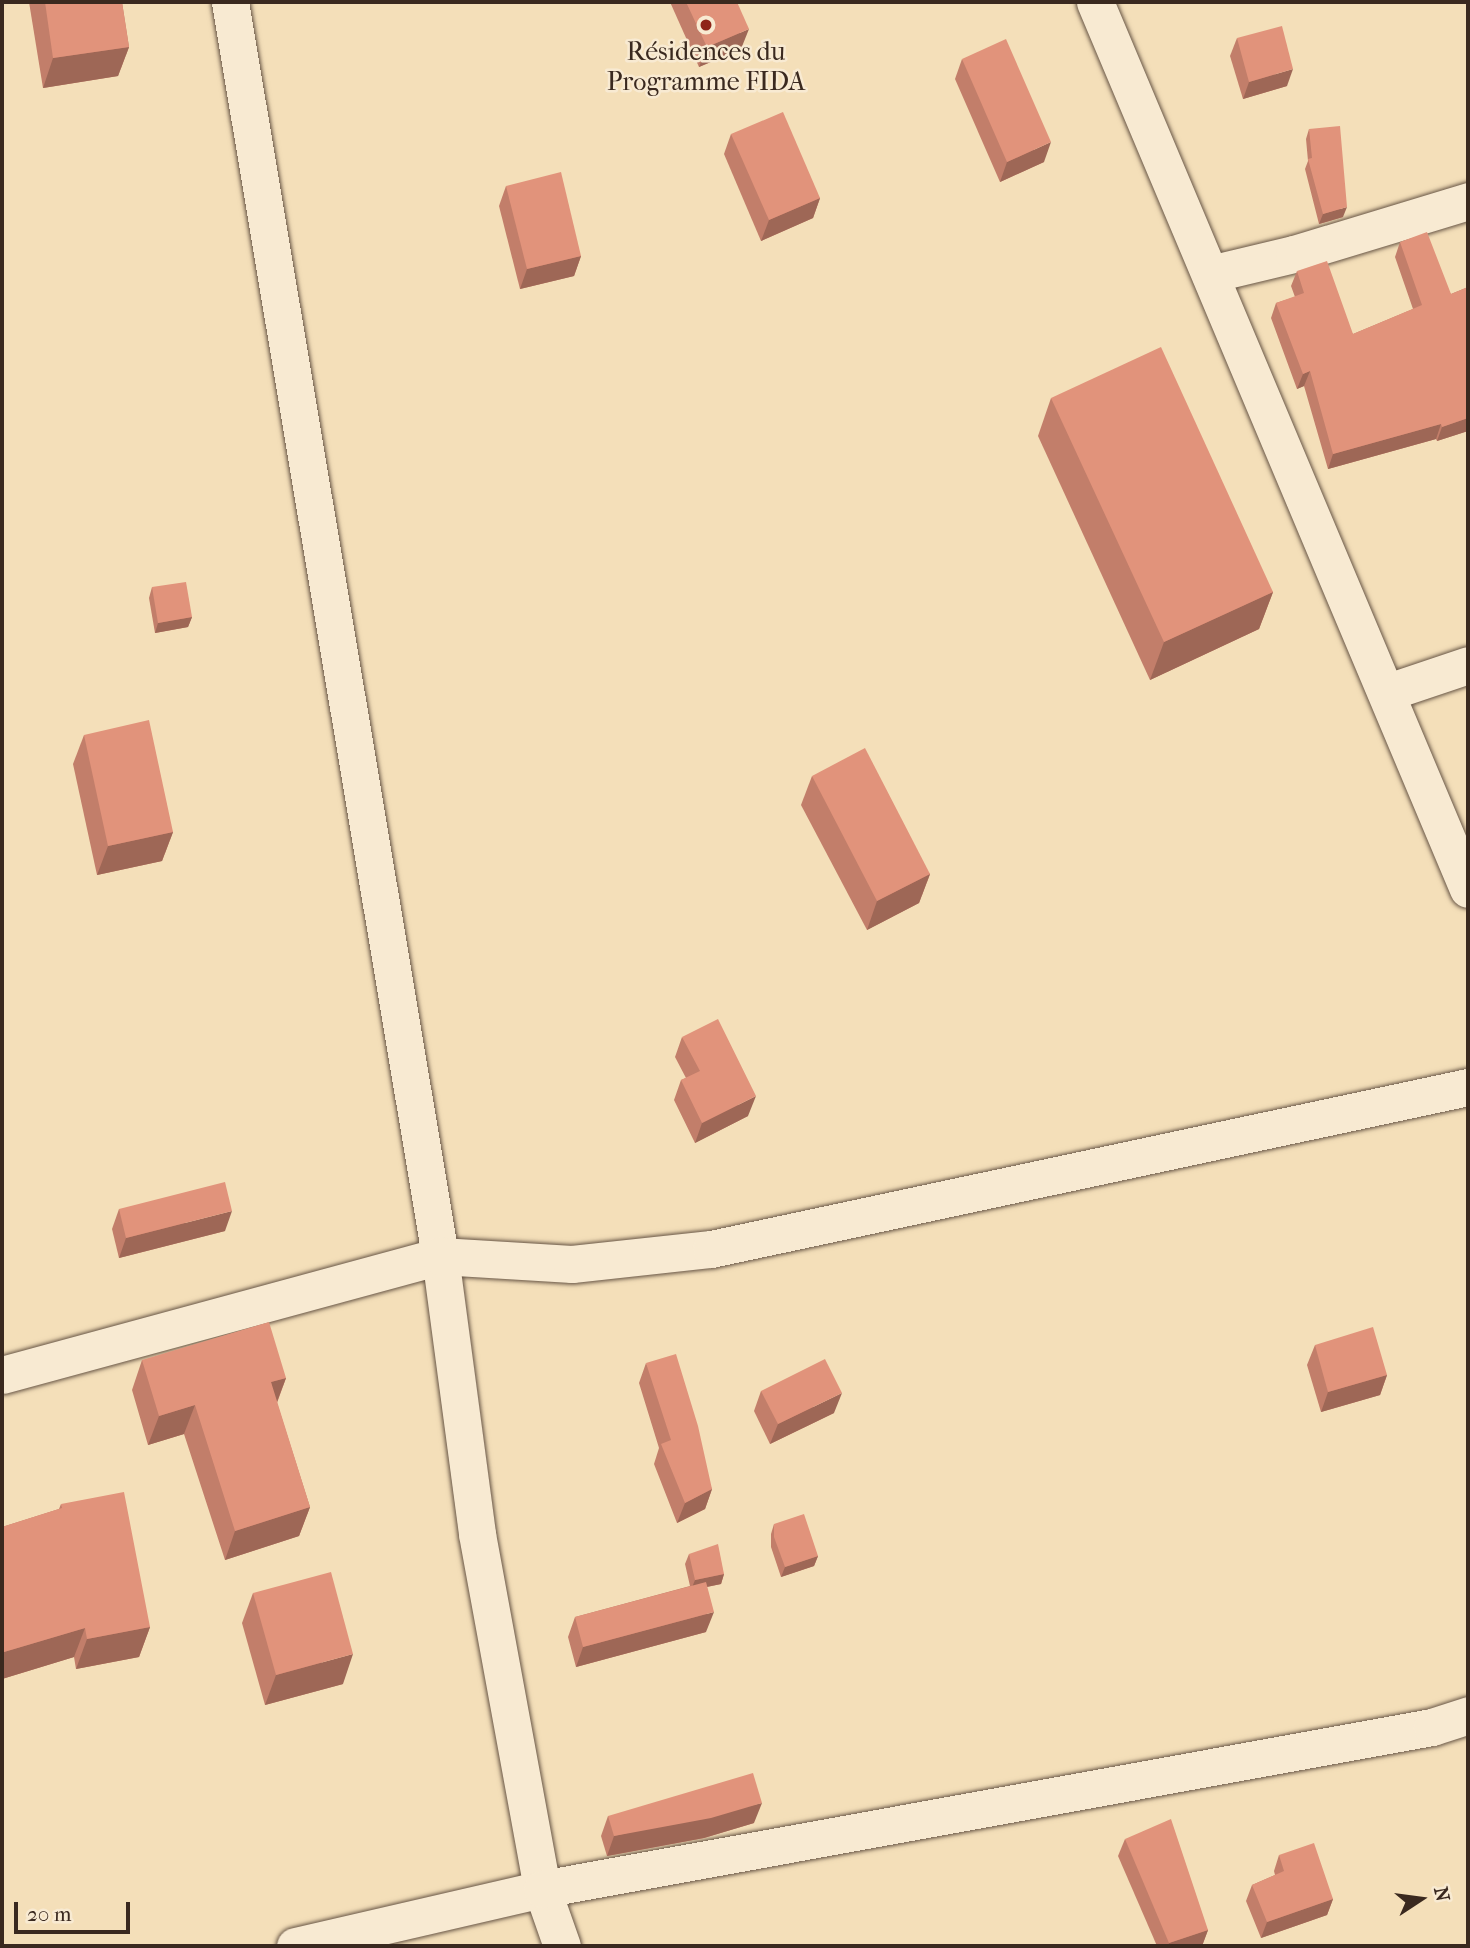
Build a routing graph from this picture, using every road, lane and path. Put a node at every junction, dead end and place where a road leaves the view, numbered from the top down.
1 (230, 2) edge
2 (1095, 2) edge
3 (1468, 201) edge
4 (1210, 274) junction
5 (1468, 665) edge
6 (1388, 692) junction
7 (1468, 889) edge
8 (1468, 1087) edge
9 (440, 1256) junction
10 (2, 1375) edge
11 (1468, 1715) edge
12 (542, 1889) junction
13 (295, 1946) edge
14 (562, 1946) edge

1 - 9 street
2 - 4 street
3 - 4 street
4 - 6 street
5 - 6 street
6 - 7 street
8 - 9 street
9 - 10 street
9 - 12 street
11 - 12 street
12 - 13 street
12 - 14 street

